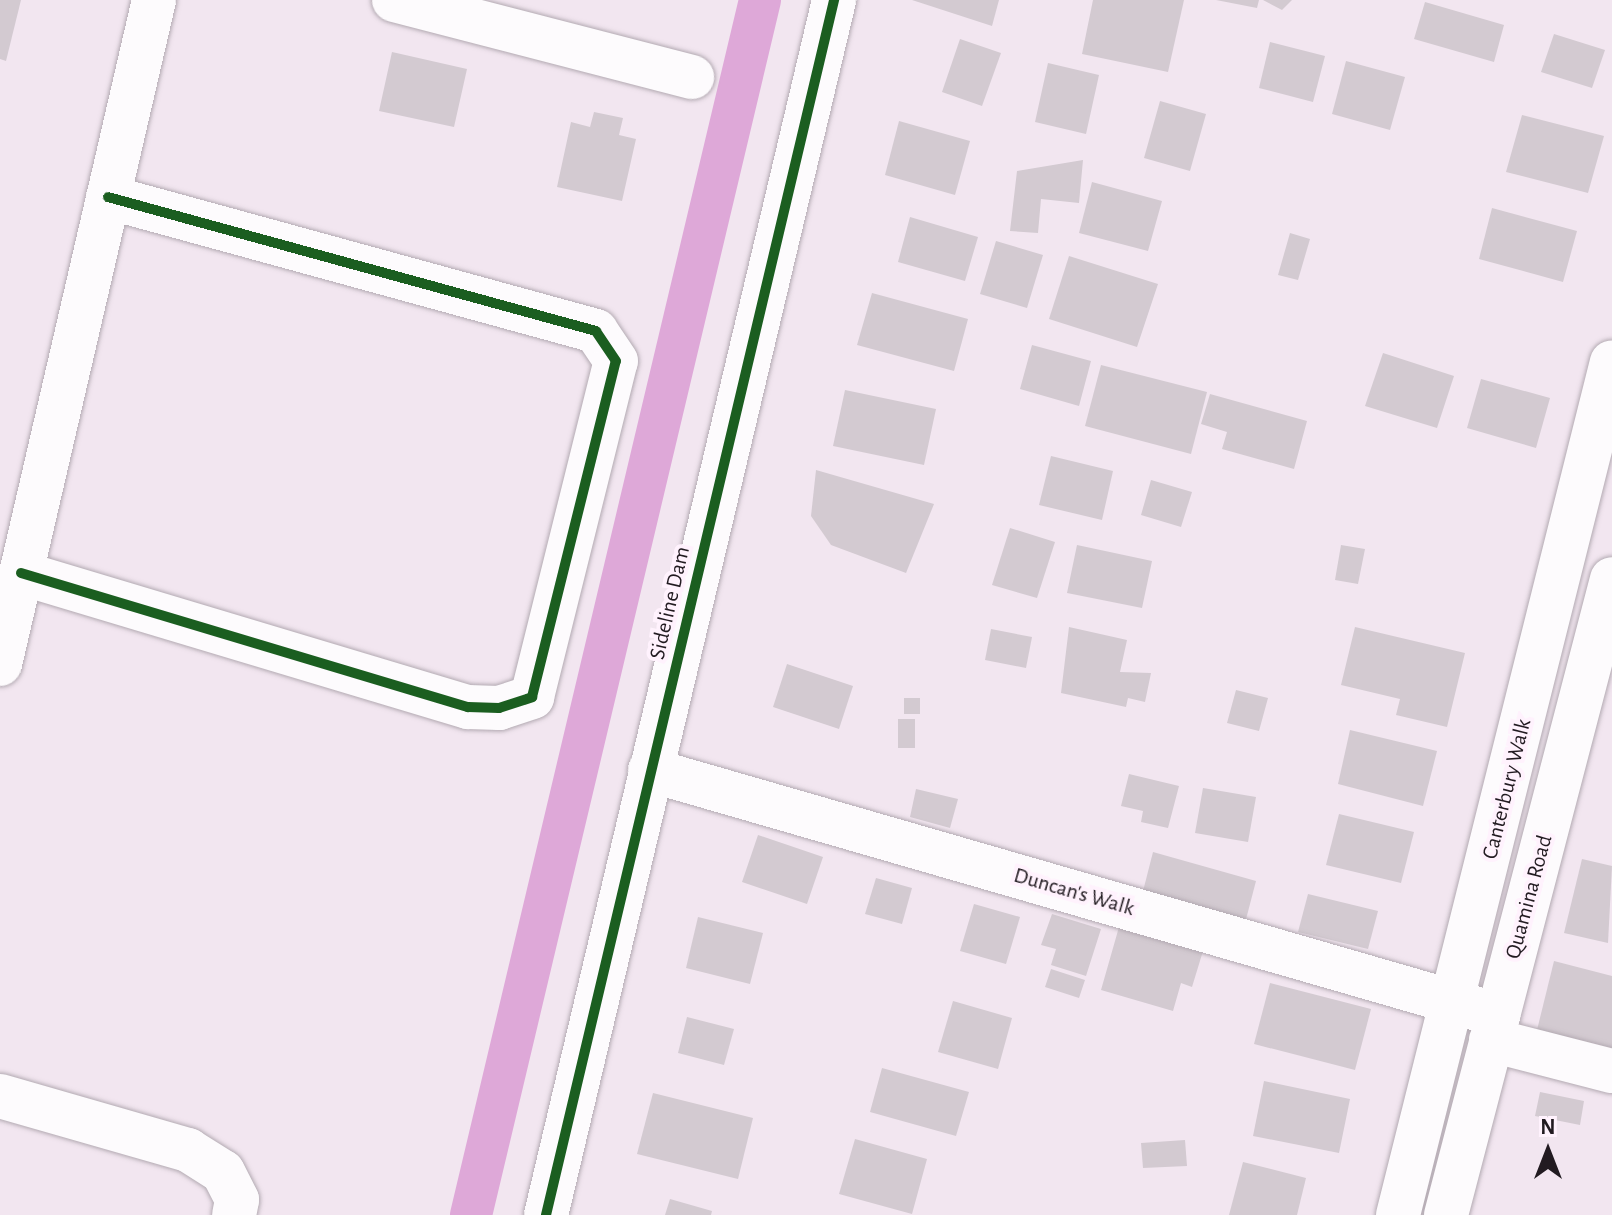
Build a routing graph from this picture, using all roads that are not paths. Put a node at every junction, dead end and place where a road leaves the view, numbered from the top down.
1 (154, 0) edge
2 (394, 0) edge
3 (834, 0) edge
4 (692, 77) dead end
5 (108, 197) junction
6 (1612, 362) edge
7 (21, 573) junction
8 (1612, 579) edge
9 (0, 664) edge
10 (650, 770) junction
11 (1478, 1014) junction
12 (1612, 1071) edge
13 (0, 1096) edge
14 (234, 1215) edge
15 (546, 1215) edge
16 (1398, 1215) edge
17 (1446, 1215) edge

1 - 5 street
2 - 4 street
3 - 10 street, Sideline Dam
5 - 7 street
5 - 7 street
6 - 11 street, Canterbury Walk
7 - 9 street
8 - 11 street, Quamina Road
10 - 11 street, Duncan's Walk
10 - 15 street, Sideline Dam
11 - 12 street, Duncan's Walk
11 - 16 street, Canterbury Walk
11 - 17 street, Quamina Road
13 - 14 street

